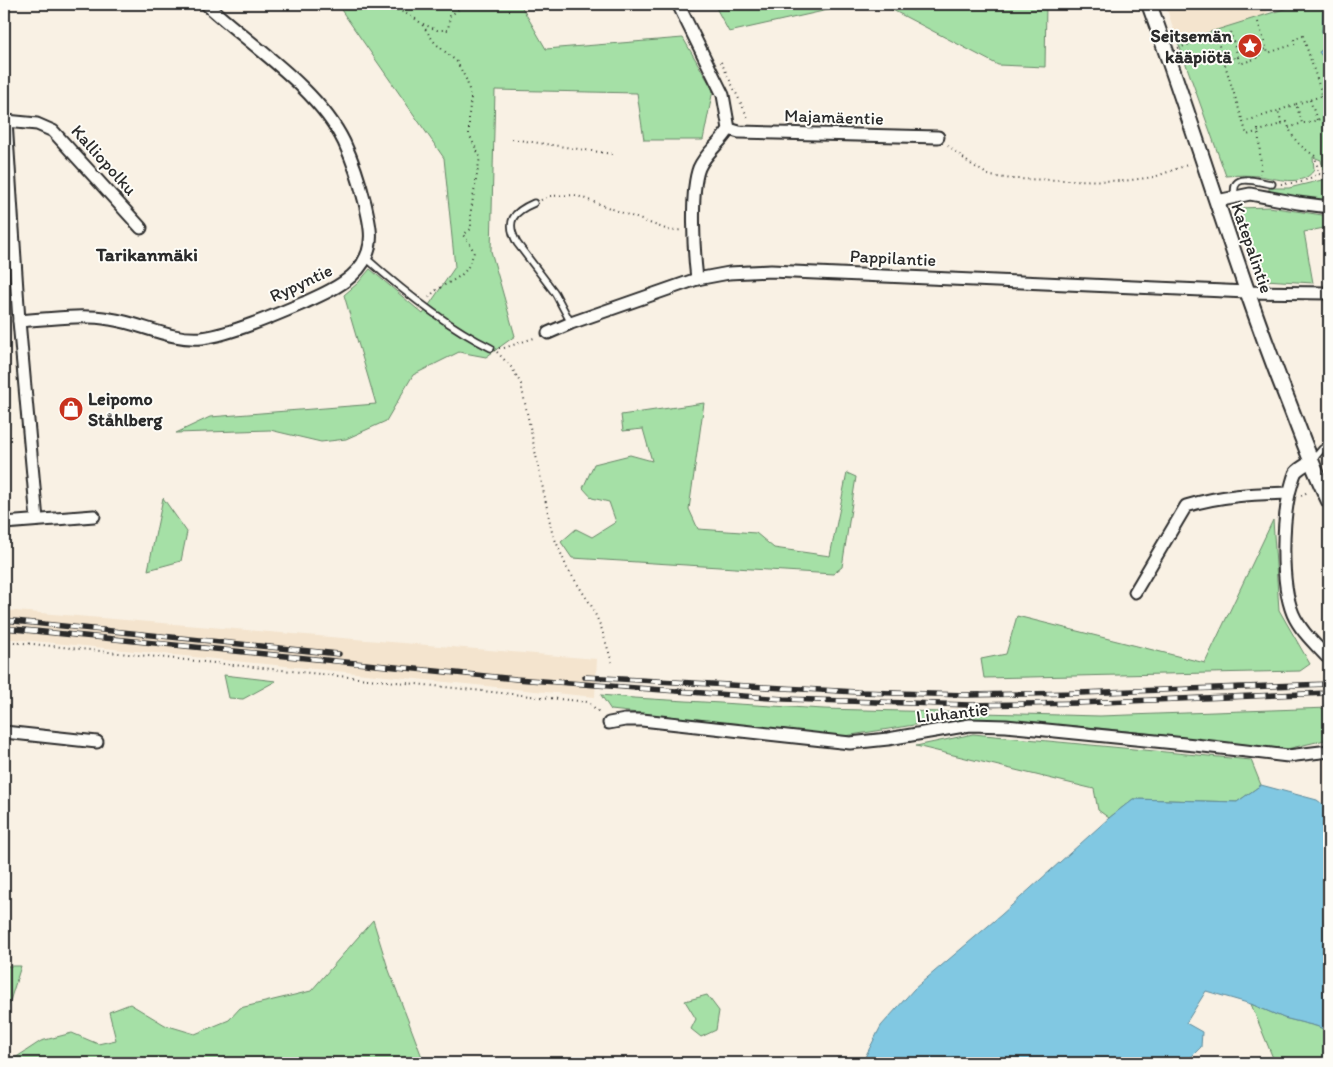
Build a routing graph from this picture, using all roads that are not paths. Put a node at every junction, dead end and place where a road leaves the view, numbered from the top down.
1 (206, 4) edge
2 (678, 4) edge
3 (1149, 4) edge
4 (5, 119) edge
5 (729, 129) junction
6 (938, 138) road end
7 (1272, 184) road end
8 (1235, 196) junction
9 (1217, 201) junction
10 (534, 203) road end
11 (1329, 207) edge
12 (141, 228) dead end
13 (366, 258) junction
14 (697, 279) junction
15 (1247, 292) junction
16 (1329, 293) edge
17 (19, 321) junction
18 (571, 323) junction
19 (548, 333) road end
20 (491, 348) road end
21 (1329, 446) edge
22 (1312, 461) junction
23 (1288, 498) junction
24 (1329, 500) edge
25 (94, 516) dead end
26 (37, 520) junction
27 (4, 523) edge
28 (1136, 592) dead end
29 (1329, 657) edge
30 (609, 723) road end
31 (4, 732) edge
32 (97, 742) dead end
33 (1329, 751) edge

1 - 13 street
2 - 5 street
3 - 9 street, Katepalintie
4 - 12 street, Kalliopolku
4 - 17 street
5 - 6 street, Majamäentie
5 - 14 street
7 - 8 lane
8 - 9 street
8 - 11 street
9 - 15 street, Katepalintie
10 - 18 lane
13 - 17 street, Rypyntie
13 - 20 lane
14 - 15 street, Pappilantie
14 - 18 street, Pappilantie
15 - 16 street, Pappilantie
15 - 22 street, Katepalintie
17 - 26 street
18 - 19 street, Pappilantie
21 - 22 lane
22 - 23 street
22 - 24 street, Katepalintie
23 - 28 street
23 - 29 street
25 - 26 street
26 - 27 street
30 - 33 street, Liuhantie
31 - 32 street

